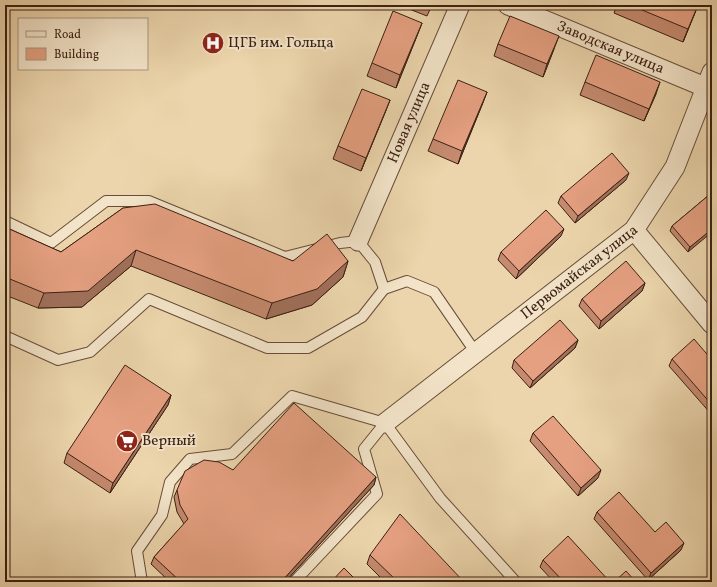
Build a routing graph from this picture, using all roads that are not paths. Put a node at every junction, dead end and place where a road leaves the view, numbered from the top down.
1 (460, 5) edge
2 (508, 5) edge
3 (710, 83) edge
4 (5, 221) edge
5 (634, 230) junction
6 (358, 241) junction
7 (384, 289) junction
8 (712, 324) edge
9 (5, 336) edge
10 (476, 353) junction
11 (386, 423) junction
12 (142, 582) edge
13 (294, 582) edge
14 (516, 582) edge

1 - 6 street, Новая улица
2 - 3 street, Заводская улица
3 - 5 street, Первомайская улица
4 - 6 lane
5 - 8 street
5 - 10 street, Первомайская улица
6 - 7 lane
7 - 9 lane
7 - 10 lane
10 - 11 street, Первомайская улица
11 - 12 lane
11 - 13 lane
11 - 14 lane

